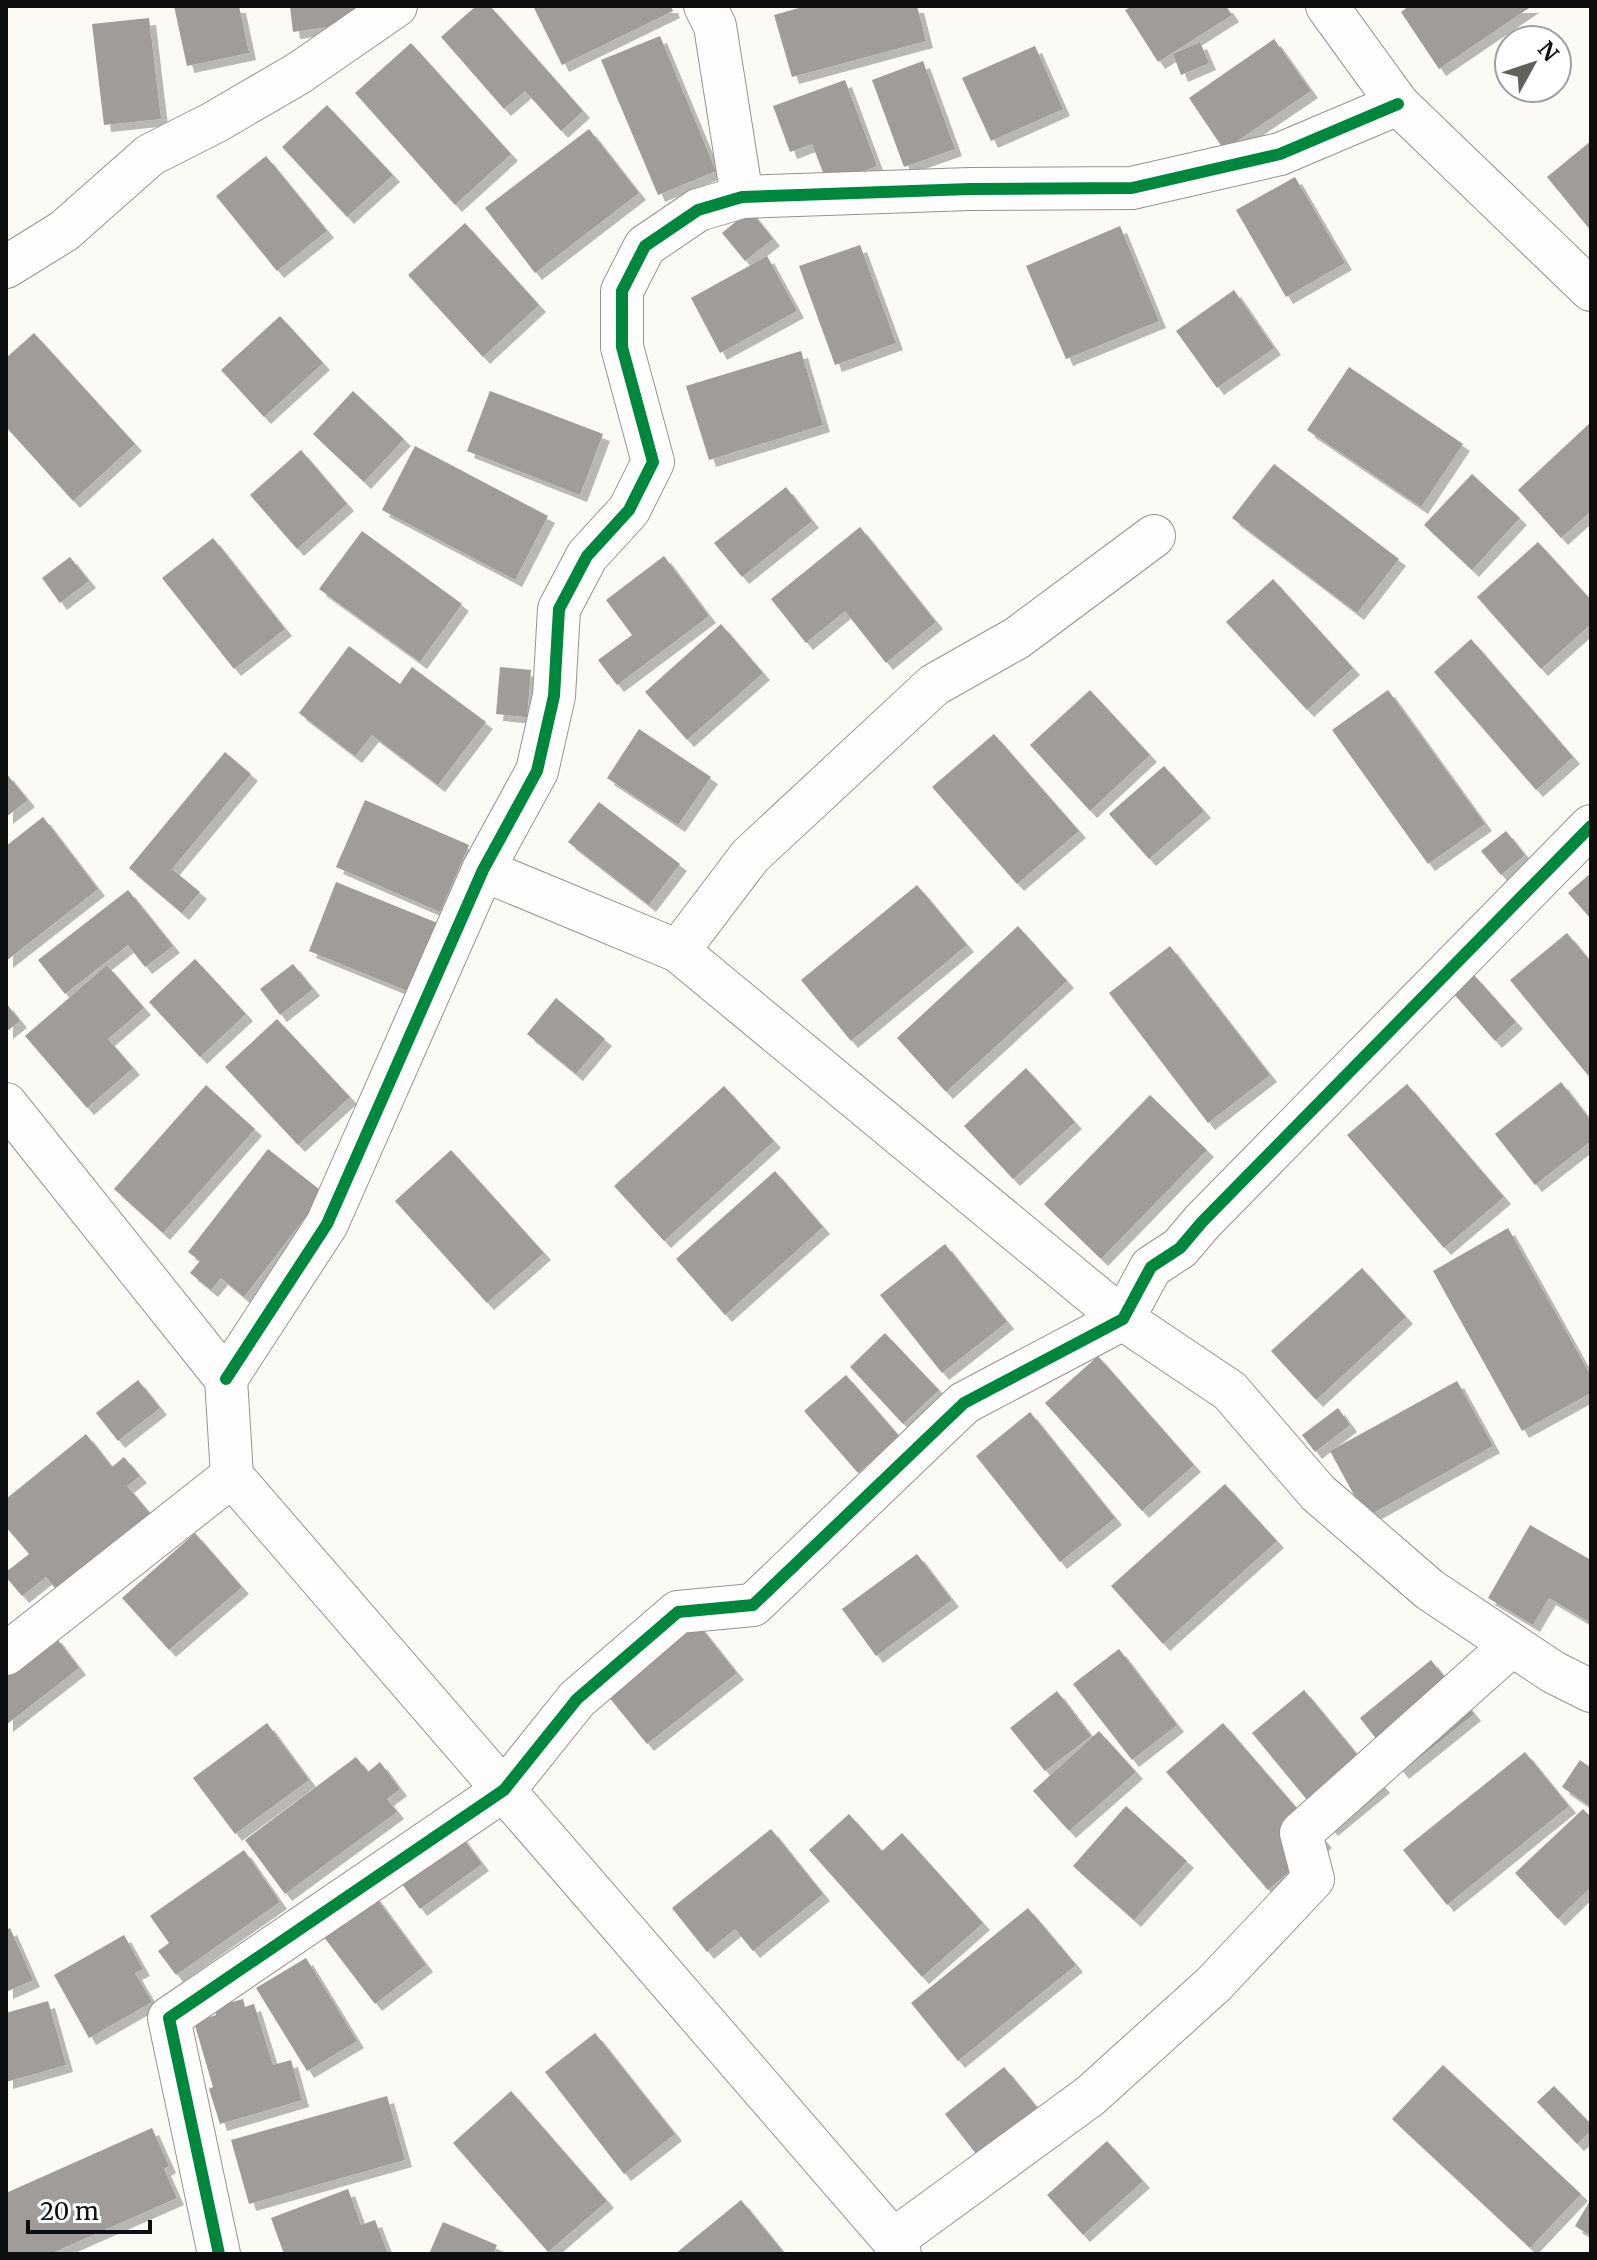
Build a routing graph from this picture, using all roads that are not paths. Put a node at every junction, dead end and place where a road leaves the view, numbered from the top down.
1 (396, 6) edge
2 (705, 6) edge
3 (1327, 6) edge
4 (1398, 104) junction
5 (742, 197) junction
6 (6, 267) edge
7 (1591, 290) edge
8 (1154, 536) dead end
9 (1591, 826) edge
10 (483, 870) junction
11 (678, 951) junction
12 (6, 1104) edge
13 (1123, 1319) junction
14 (226, 1379) junction
15 (232, 1476) junction
16 (1512, 1645) junction
17 (6, 1654) edge
18 (1591, 1691) edge
19 (504, 1790) junction
20 (896, 2247) edge
21 (219, 2254) edge

1 - 6 street
2 - 5 street
3 - 4 street
4 - 5 street
4 - 7 street
5 - 10 street
8 - 11 street
9 - 13 street
10 - 11 street
10 - 14 street
11 - 13 street
12 - 14 street
13 - 16 street
13 - 19 street
14 - 15 street
15 - 17 street
15 - 19 street
16 - 18 street
16 - 20 street
19 - 20 street
19 - 21 street

